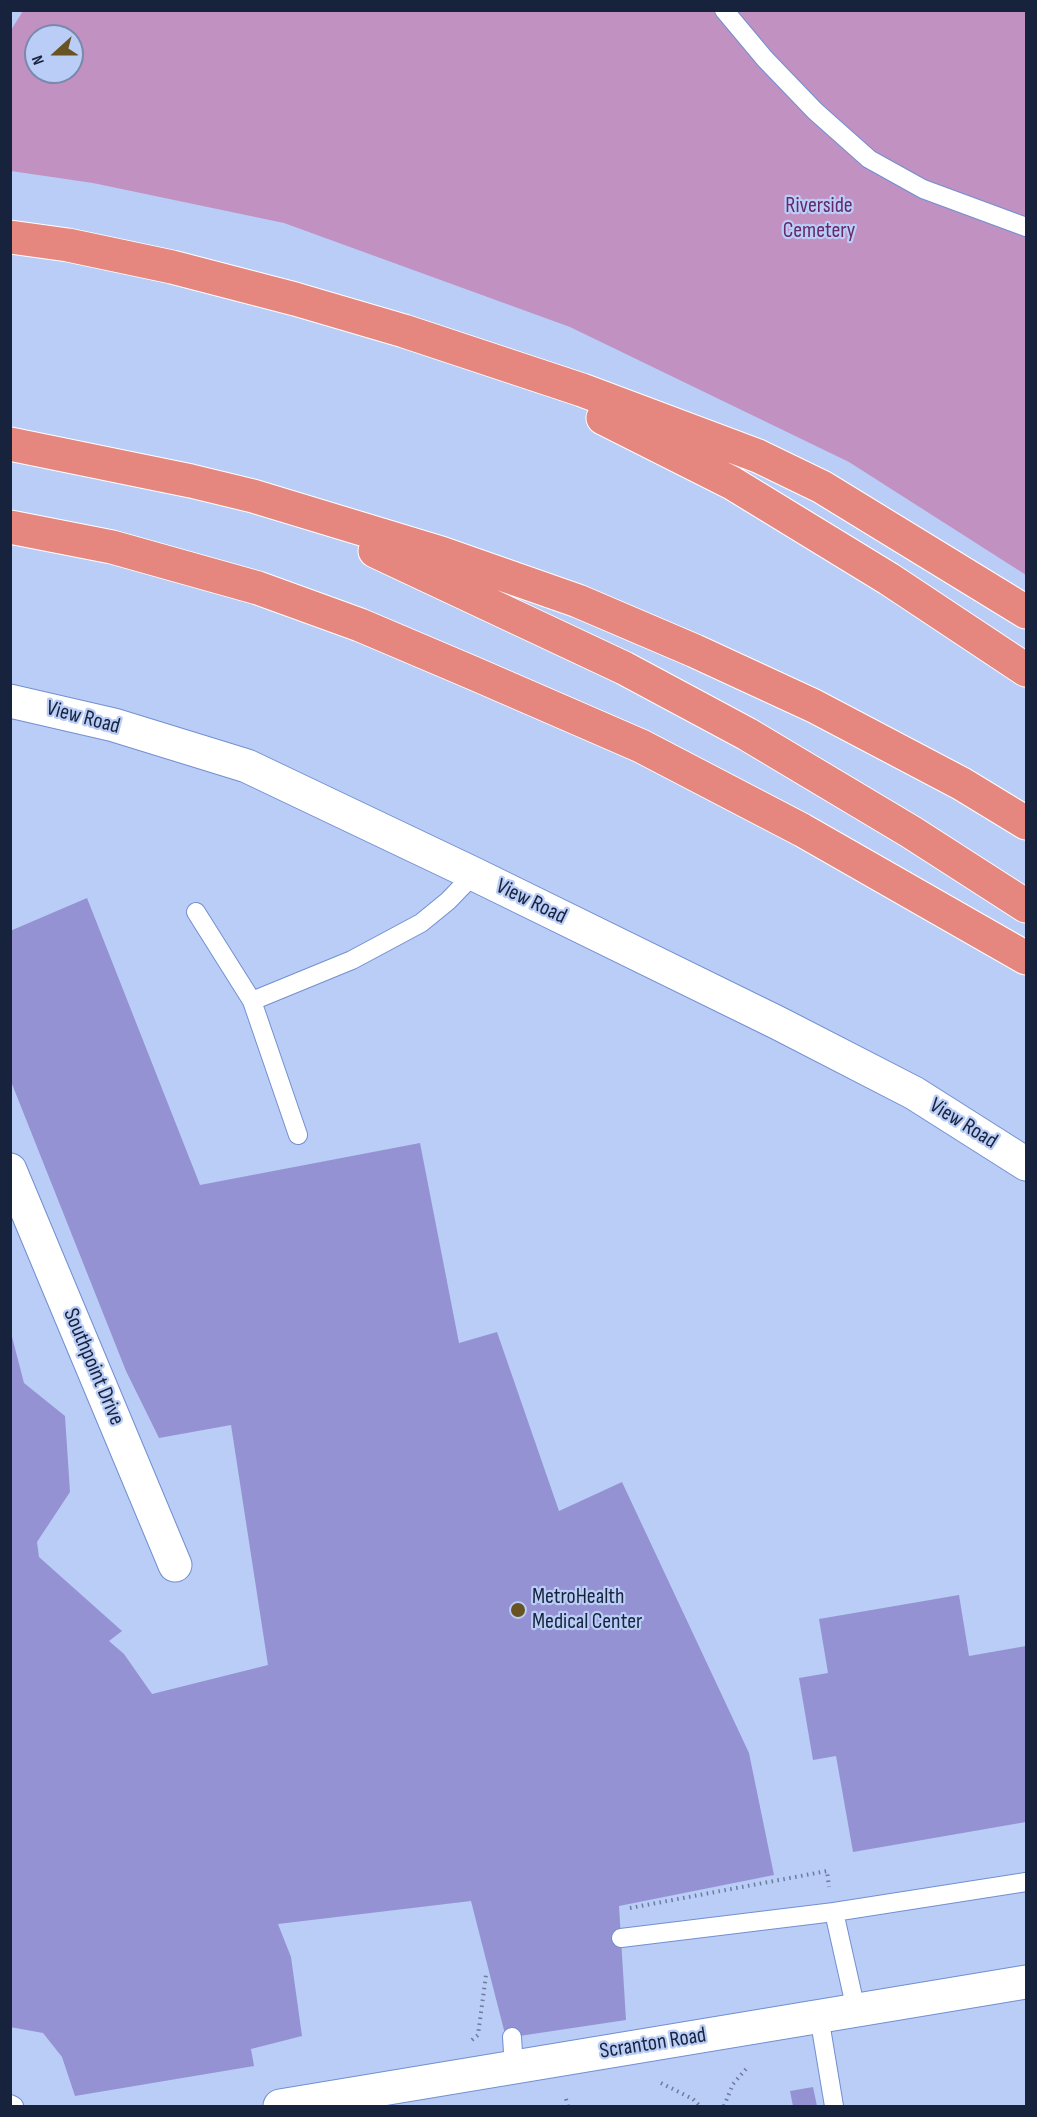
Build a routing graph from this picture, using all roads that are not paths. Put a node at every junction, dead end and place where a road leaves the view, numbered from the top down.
1 (724, 10) edge
2 (1026, 227) edge
3 (10, 237) edge
4 (404, 331) junction
5 (10, 444) edge
6 (253, 496) junction
7 (10, 527) edge
8 (1026, 612) edge
9 (1026, 670) edge
10 (10, 701) edge
11 (1026, 823) edge
12 (474, 874) junction
13 (1026, 906) edge
14 (196, 912) dead end
15 (1026, 958) edge
16 (252, 1001) junction
17 (298, 1135) dead end
18 (1026, 1164) edge
19 (10, 1170) edge
20 (175, 1565) dead end
21 (1026, 1882) edge
22 (834, 1912) junction
23 (621, 1938) dead end
24 (1026, 1983) edge
25 (856, 2010) junction
26 (819, 2016) junction
27 (394, 2097) edge
28 (280, 2106) edge
29 (834, 2106) edge

1 - 2 lane
3 - 4 highway
4 - 8 highway
4 - 9 highway
5 - 6 highway
6 - 11 highway
6 - 13 highway
7 - 15 highway
10 - 12 street, View Road
12 - 16 lane
12 - 18 street, View Road
14 - 16 lane
16 - 17 lane
19 - 20 street, Southpoint Drive
21 - 22 lane
22 - 23 lane
22 - 25 lane
24 - 25 street, Scranton Road
25 - 26 street, Scranton Road
26 - 27 street, Scranton Road
26 - 29 lane
27 - 28 street, Scranton Road

